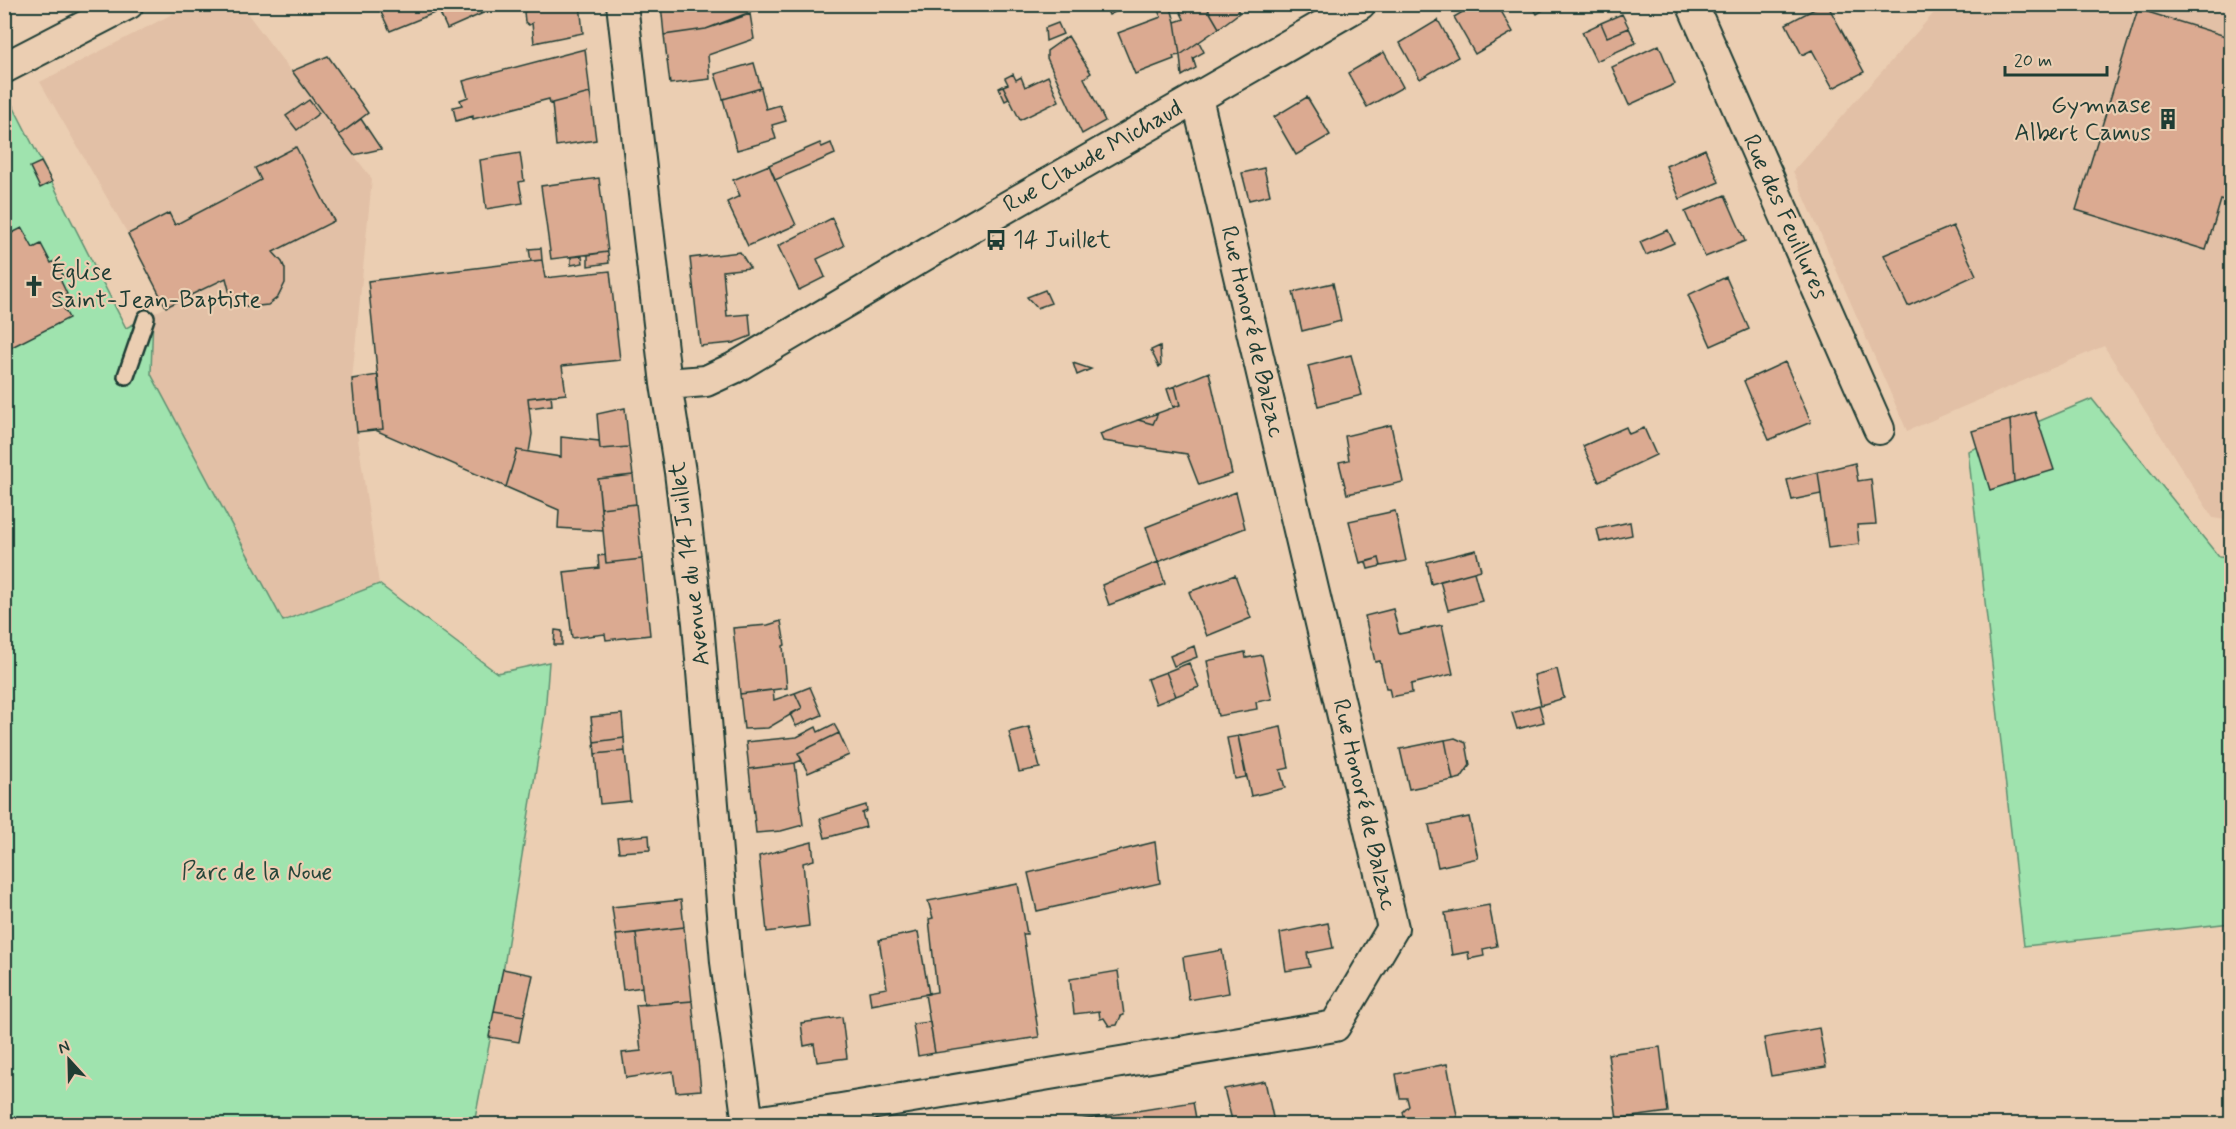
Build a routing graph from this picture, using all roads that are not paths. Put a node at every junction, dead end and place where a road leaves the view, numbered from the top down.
1 (128, 4) edge
2 (622, 4) edge
3 (1360, 4) edge
4 (1692, 4) edge
5 (4, 68) edge
6 (1197, 98) junction
7 (146, 318) dead end
8 (126, 376) dead end
9 (666, 384) junction
10 (1879, 429) dead end
11 (748, 1124) edge

1 - 5 street
2 - 9 street, Avenue du 14 Juillet
3 - 6 street, Rue Claude Michaud
4 - 10 street, Rue des Feuillures
6 - 9 street, Rue Claude Michaud
6 - 11 street, Rue Honoré de Balzac
7 - 8 lane
9 - 11 street, Avenue du 14 Juillet

